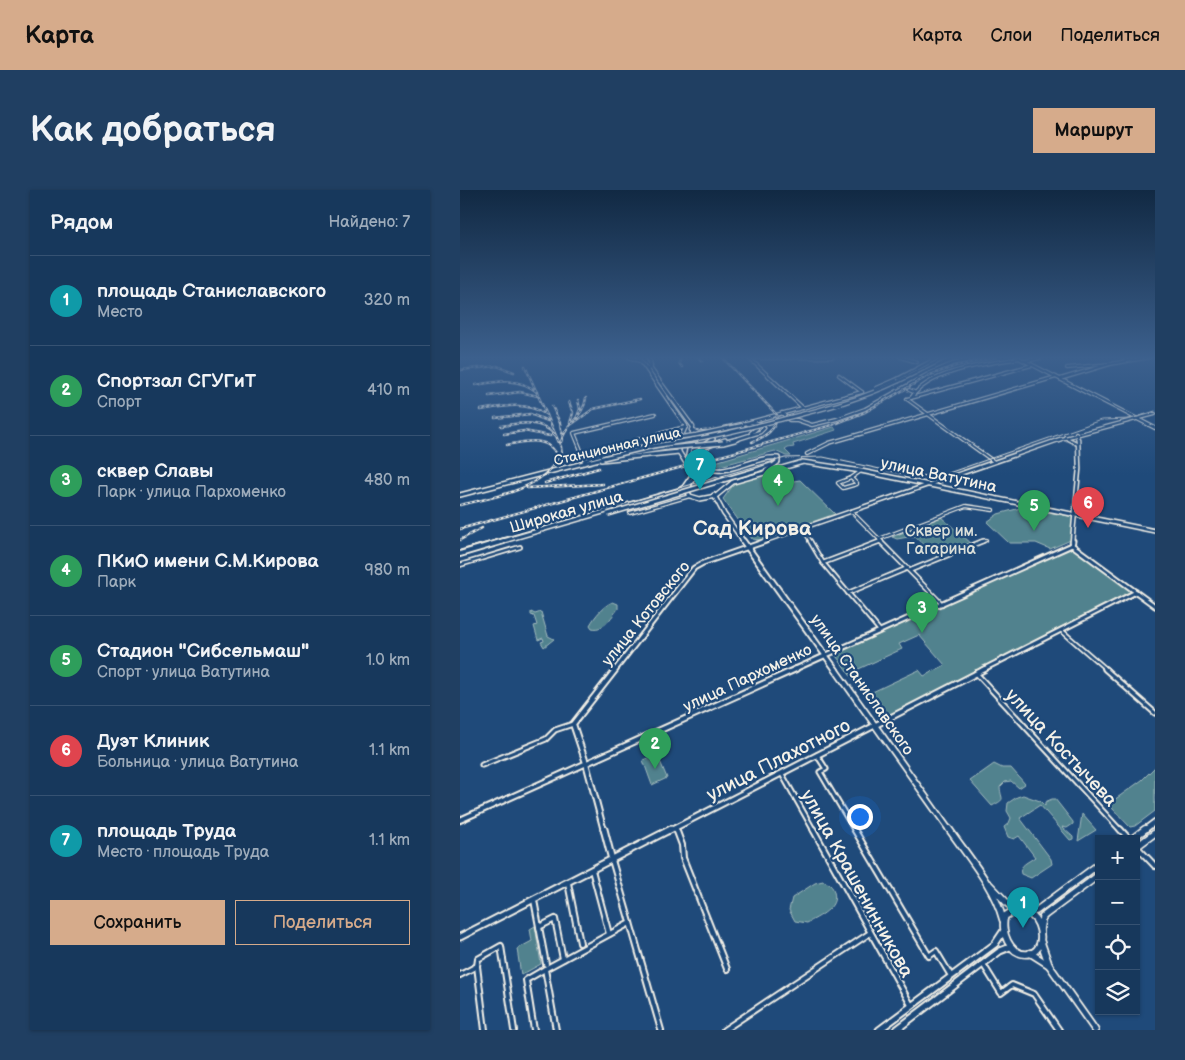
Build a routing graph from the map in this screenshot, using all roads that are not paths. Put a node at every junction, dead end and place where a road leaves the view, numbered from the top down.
1 (664, 396) edge
2 (670, 396) edge
3 (790, 396) edge
4 (847, 396) edge
5 (856, 396) edge
6 (864, 396) edge
7 (888, 396) edge
8 (918, 396) edge
9 (989, 396) edge
10 (1093, 396) edge
11 (911, 398) joint
12 (803, 408) junction
13 (782, 413) junction
14 (656, 414) dead end
15 (927, 414) junction
16 (1155, 414) edge
17 (1139, 420) junction
18 (770, 422) junction
19 (745, 424) junction
20 (686, 428) junction
21 (1155, 428) edge
22 (691, 430) junction
23 (1076, 433) junction
24 (680, 436) junction
25 (1065, 436) junction
26 (652, 442) junction
27 (1078, 444) junction
28 (623, 449) junction
29 (679, 452) junction
30 (700, 452) junction
31 (807, 454) dead end
32 (602, 457) junction
33 (689, 460) junction
34 (584, 461) junction
35 (596, 461) junction
36 (993, 461) junction
37 (702, 462) dead end
38 (698, 463) dead end
39 (774, 465) junction
40 (569, 466) junction
41 (724, 470) junction
42 (756, 470) joint
43 (861, 472) junction
44 (763, 473) junction
45 (851, 478) junction
46 (688, 483) junction
47 (925, 484) junction
48 (679, 490) joint
49 (460, 494) edge
50 (689, 495) junction
51 (715, 495) junction
52 (704, 498) junction
53 (717, 503) junction
54 (993, 510) dead end
55 (851, 511) junction
56 (630, 513) dead end
57 (1076, 515) junction
58 (598, 516) junction
59 (802, 528) junction
60 (1155, 530) edge
61 (880, 540) junction
62 (986, 540) dead end
63 (1072, 545) junction
64 (520, 547) dead end
65 (748, 547) junction
66 (460, 555) edge
67 (823, 563) junction
68 (460, 565) edge
69 (909, 570) junction
70 (1136, 592) junction
71 (848, 593) junction
72 (942, 604) junction
73 (1155, 606) edge
74 (1061, 630) junction
75 (880, 631) junction
76 (826, 655) junction
77 (976, 674) junction
78 (1155, 713) edge
79 (573, 724) junction
80 (875, 725) junction
81 (817, 754) junction
82 (586, 764) junction
83 (482, 765) dead end
84 (782, 773) junction
85 (460, 820) edge
86 (1155, 822) edge
87 (676, 828) junction
88 (1155, 833) edge
89 (1127, 835) edge
90 (1137, 835) edge
91 (1140, 844) edge
92 (1140, 851) edge
93 (612, 860) junction
94 (1155, 866) edge
95 (1095, 867) edge
96 (592, 870) junction
97 (1095, 878) edge
98 (986, 881) junction
99 (568, 882) junction
100 (534, 900) junction
101 (1017, 909) junction
102 (1027, 912) junction
103 (1003, 920) junction
104 (630, 922) junction
105 (539, 927) junction
106 (1040, 929) junction
107 (1003, 932) junction
108 (870, 933) junction
109 (609, 934) junction
110 (460, 937) edge
111 (580, 942) dead end
112 (1041, 942) junction
113 (1012, 947) junction
114 (1030, 953) junction
115 (563, 960) junction
116 (983, 964) junction
117 (1049, 965) junction
118 (477, 966) junction
119 (545, 967) junction
120 (728, 969) dead end
121 (460, 975) edge
122 (950, 976) junction
123 (911, 1006) junction
124 (555, 1029) edge
125 (485, 1030) edge
126 (514, 1030) edge
127 (534, 1030) edge
128 (661, 1030) edge
129 (724, 1030) edge
130 (879, 1030) edge
131 (896, 1030) edge
132 (1059, 1030) edge
133 (1096, 1030) edge

1 - 20 main road
2 - 22 main road
3 - 12 street
4 - 12 street
5 - 26 main road, Станционная улица, bridge
6 - 18 main road, Станционная улица, bridge
7 - 13 street
8 - 11 street
9 - 15 street
10 - 17 street
11 - 15 street
12 - 13 street
13 - 19 street
14 - 34 street
15 - 31 street
15 - 36 street
16 - 17 street, улица Котовского
17 - 21 street
17 - 23 street, улица Котовского
18 - 30 main road, bridge
18 - 32 main road, Станционная улица, bridge
19 - 22 main road
19 - 26 main road, bridge
19 - 30 main road
19 - 35 main road, bridge
20 - 24 main road
20 - 28 main road
22 - 33 main road
23 - 25 street, улица Котовского
23 - 27 street
24 - 26 main road, bridge
24 - 29 main road
25 - 27 street
25 - 36 street, улица Котовского
26 - 28 main road
26 - 32 main road, Станционная улица, bridge
27 - 57 street
28 - 34 main road
29 - 35 main road
29 - 46 main road
30 - 33 main road
32 - 34 main road, Станционная улица
32 - 40 main road, Станционная улица
33 - 51 main road
34 - 40 main road, Станционная улица
35 - 40 main road
36 - 47 street, улица Котовского
37 - 41 main road
38 - 41 main road
39 - 41 main road
39 - 42 main road
39 - 44 main road
40 - 49 main road, Станционная улица
42 - 58 main road, bridge
43 - 44 main road, улица Ватутина
43 - 45 street
43 - 47 main road, улица Ватутина
44 - 51 main road
45 - 45 street
46 - 48 main road
46 - 50 main road
47 - 55 street, улица Котовского
47 - 57 main road, улица Ватутина
48 - 66 main road, Широкая улица
50 - 52 main road, Широкая улица
50 - 56 street
50 - 58 main road, Широкая улица
51 - 52 main road
51 - 53 main road
52 - 53 main road
53 - 65 main road, улица Станиславского
54 - 61 street
55 - 59 street, улица Котовского
55 - 61 street
57 - 60 main road, улица Ватутина
57 - 63 street
58 - 66 main road, Широкая улица
59 - 65 street, улица Котовского
59 - 67 street
61 - 67 street
61 - 69 street
62 - 69 street
63 - 70 street
63 - 72 street, улица Пархоменко
64 - 68 street
65 - 76 main road, улица Станиславского
65 - 79 street, улица Котовского
67 - 71 street
69 - 71 street
69 - 72 street
70 - 73 street
70 - 74 street, улица Плахотного
71 - 75 street
72 - 75 street, улица Пархоменко
74 - 77 street, улица Плахотного
74 - 78 street
75 - 76 street, улица Пархоменко
76 - 80 main road, улица Станиславского
76 - 82 street, улица Пархоменко
77 - 80 street, улица Плахотного
77 - 89 street, улица Костычева
79 - 82 street
79 - 83 street
80 - 81 street, улица Плахотного
80 - 98 main road, улица Станиславского
81 - 84 street, улица Плахотного
81 - 122 street
82 - 85 street, улица Пархоменко
82 - 93 street
84 - 87 street, улица Плахотного
84 - 108 street, улица Крашенинникова
86 - 90 main road
87 - 93 street, улица Плахотного
87 - 120 street
88 - 91 main road
92 - 94 street
93 - 96 street, улица Плахотного
93 - 104 street
95 - 102 main road
96 - 99 street, улица Плахотного
96 - 109 street
97 - 106 main road
98 - 101 main road
98 - 103 main road
99 - 100 street, улица Плахотного
99 - 111 street
100 - 105 street
100 - 110 street, улица Плахотного
101 - 102 main road
101 - 103 main road
102 - 106 main road
103 - 107 main road
104 - 109 street
104 - 128 street
105 - 115 street
105 - 119 street
106 - 112 main road
107 - 113 main road
107 - 122 street
108 - 123 street, улица Крашенинникова
108 - 129 street
109 - 115 street
112 - 114 main road
112 - 117 main road
113 - 114 main road
113 - 116 street
114 - 117 main road
115 - 119 street
116 - 131 street
116 - 132 street
117 - 133 main road
118 - 121 street
118 - 125 street
118 - 126 street
119 - 124 street
119 - 127 street
122 - 123 street
123 - 130 street

